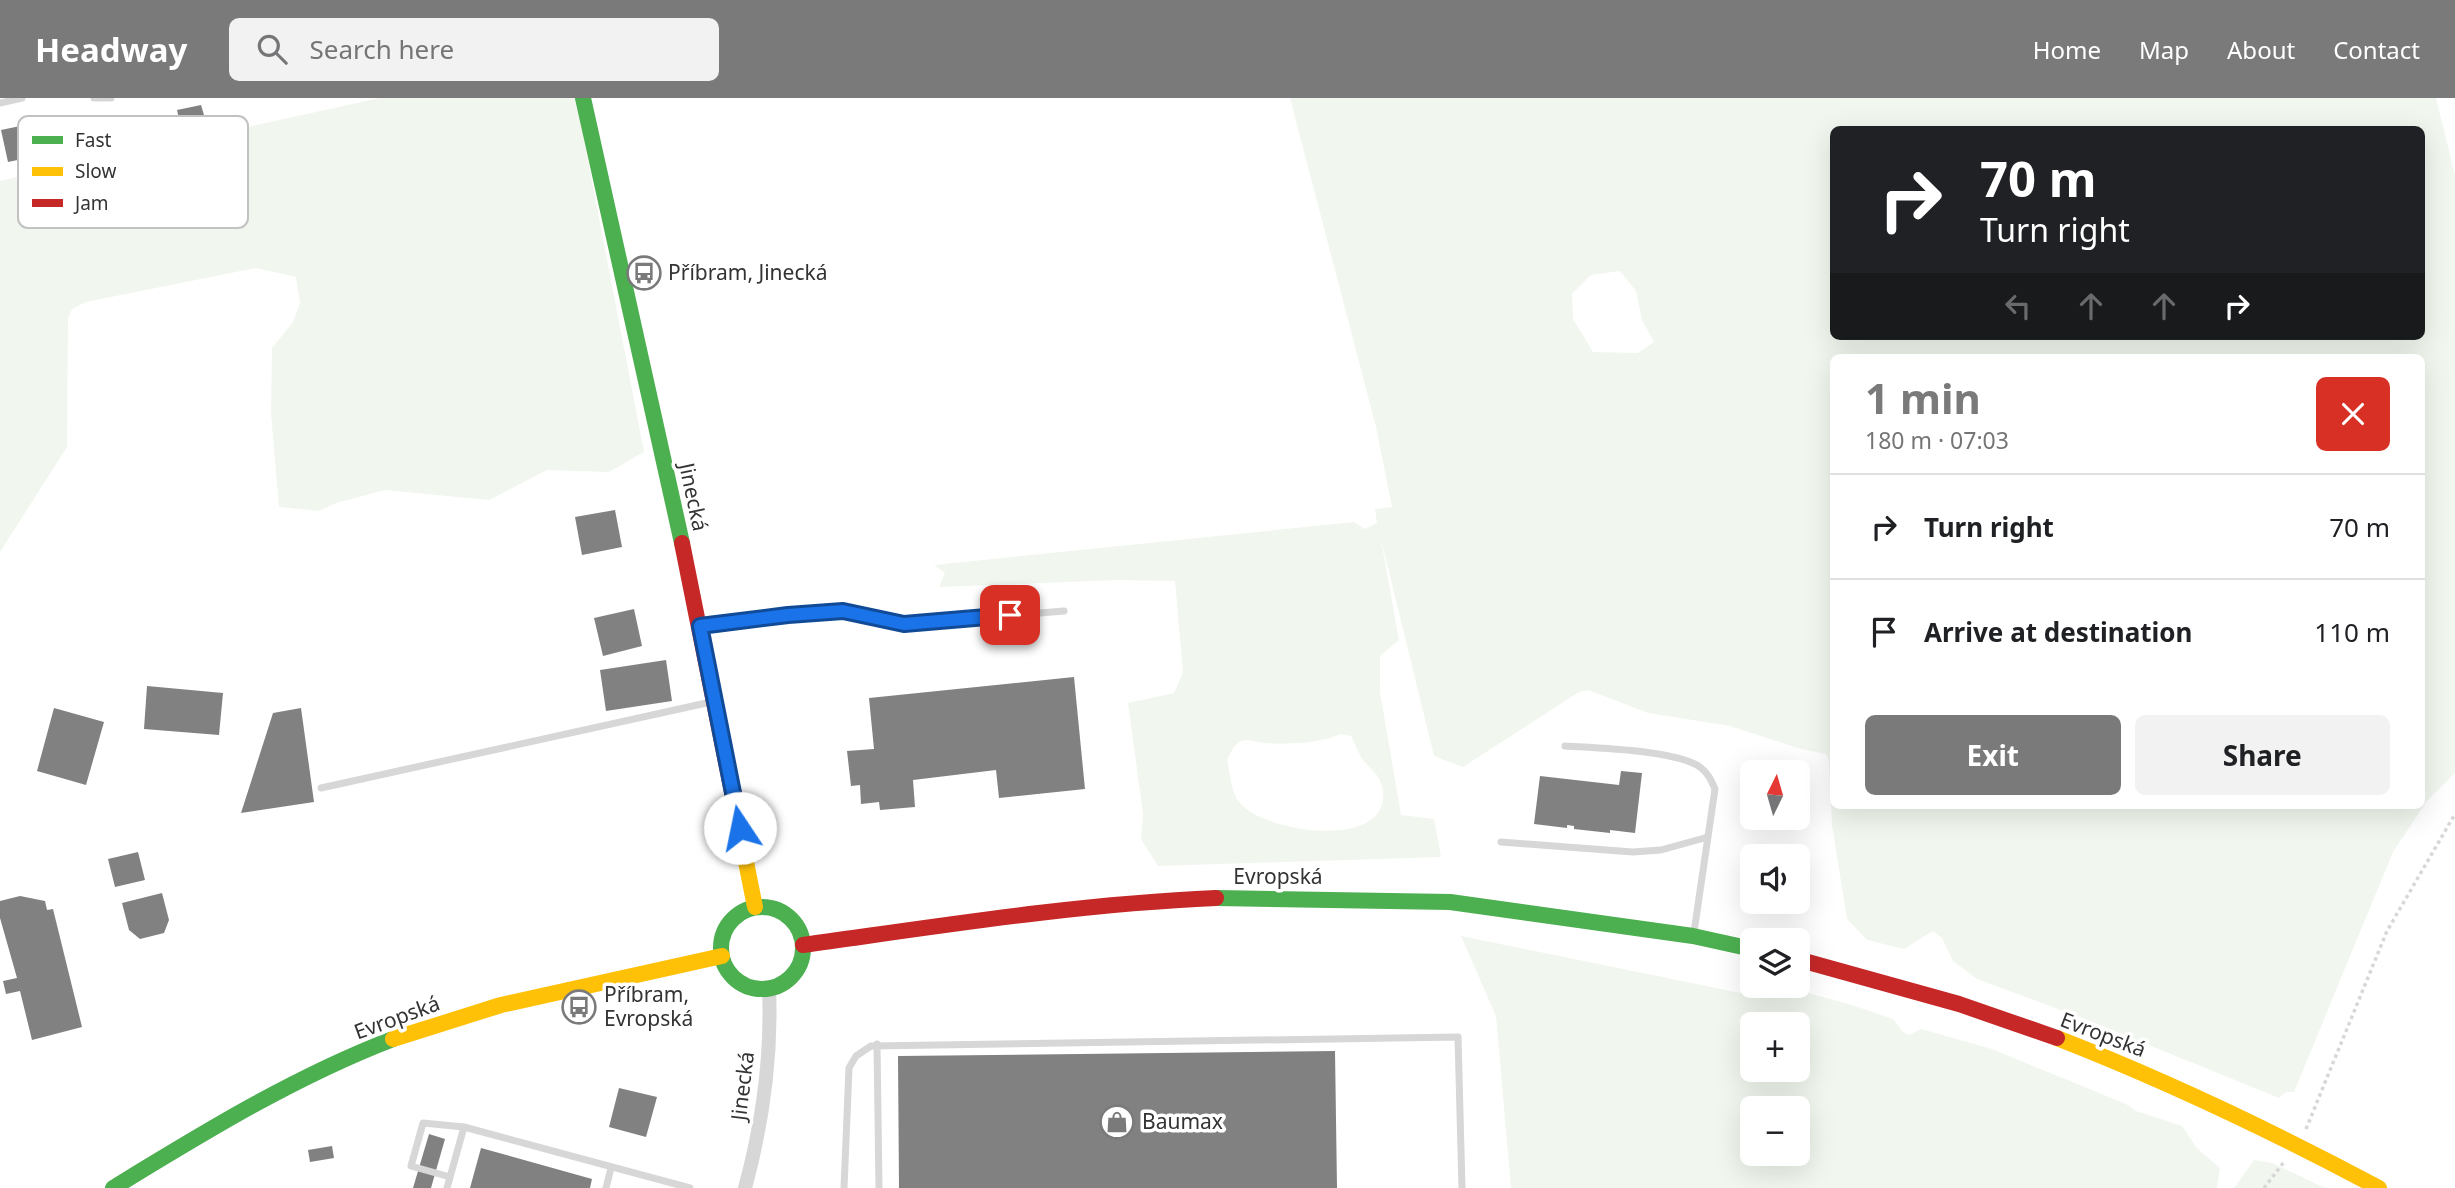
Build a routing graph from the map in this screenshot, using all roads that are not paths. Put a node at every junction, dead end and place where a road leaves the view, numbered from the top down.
1 (22, 98) edge
2 (94, 98) edge
3 (110, 98) edge
4 (583, 98) edge
5 (0, 103) edge
6 (1064, 611) dead end
7 (700, 626) junction
8 (715, 701) junction
9 (1565, 746) dead end
10 (321, 788) dead end
11 (1708, 837) junction
12 (1501, 842) dead end
13 (755, 907) junction
14 (1693, 936) junction
15 (803, 945) junction
16 (1740, 946) edge
17 (722, 957) junction
18 (1810, 962) edge
19 (769, 988) junction
20 (877, 1044) junction
21 (464, 1127) junction
22 (611, 1167) junction
23 (450, 1177) junction
24 (113, 1188) edge
25 (447, 1188) edge
26 (606, 1188) edge
27 (690, 1188) edge
28 (745, 1188) edge
29 (844, 1188) edge
30 (879, 1188) edge
31 (1462, 1188) edge
32 (2379, 1188) edge

1 - 5 lane
2 - 3 lane
4 - 7 main road, Jinecká
6 - 7 lane
7 - 8 main road, Jinecká
8 - 10 lane
8 - 13 main road, Jinecká
9 - 11 lane
11 - 12 lane
11 - 14 lane
13 - 15 main road
13 - 17 main road
14 - 15 main road, Evropská
14 - 16 main road, Evropská
15 - 19 main road
17 - 19 main road
17 - 24 main road, Evropská
18 - 32 main road, Evropská
19 - 28 street, Jinecká
20 - 29 lane
20 - 30 lane
20 - 31 lane
21 - 22 lane
21 - 23 lane
21 - 23 lane
22 - 26 lane
22 - 27 lane
23 - 25 lane

